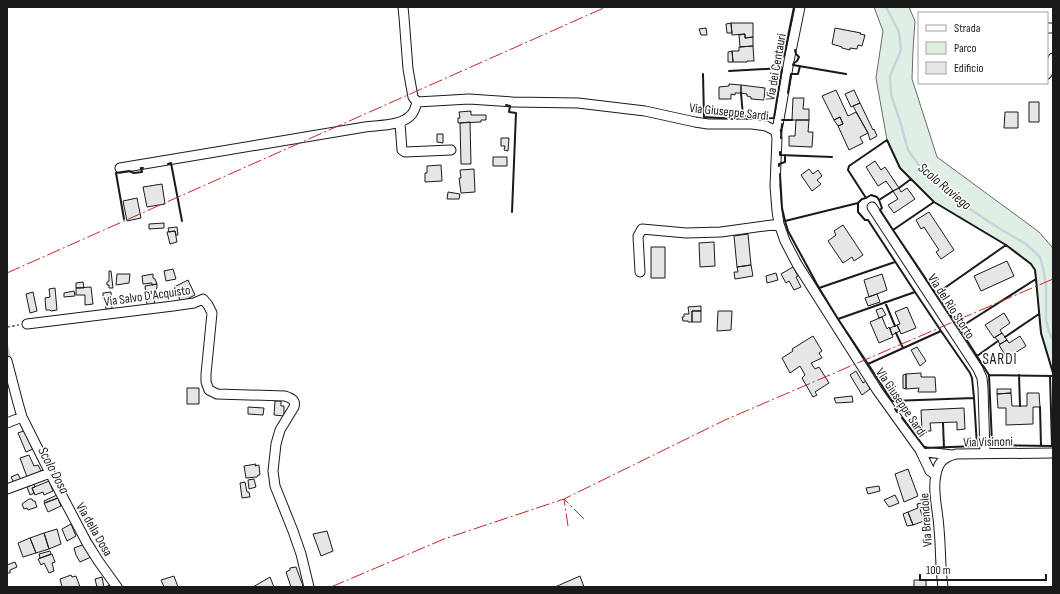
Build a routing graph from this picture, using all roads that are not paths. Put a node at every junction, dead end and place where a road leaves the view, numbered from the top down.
1 (403, 7) edge
2 (800, 7) edge
3 (1053, 58) edge
4 (1048, 71) edge
5 (417, 102) junction
6 (400, 123) junction
7 (774, 130) junction
8 (451, 150) dead end
9 (120, 168) dead end
10 (872, 207) dead end
11 (779, 224) junction
12 (640, 272) dead end
13 (27, 324) dead end
14 (7, 361) edge
15 (22, 417) junction
16 (7, 423) edge
17 (920, 450) junction
18 (985, 453) junction
19 (1053, 453) edge
20 (952, 455) junction
21 (50, 473) junction
22 (936, 475) junction
23 (7, 489) edge
24 (117, 587) edge
25 (309, 587) edge
26 (943, 587) edge

1 - 5 street
2 - 7 street, Via dei Centauri
3 - 4 street
5 - 6 street
5 - 7 street, Via Giuseppe Sardi
6 - 8 street
6 - 9 street
7 - 11 street, Via Giuseppe Sardi
10 - 18 street, Via del Rio Storto
11 - 12 street
11 - 17 street, Via Giuseppe Sardi
13 - 25 street, Via Salvo D'Acquisto
14 - 15 street, Via della Dosa
15 - 16 street
15 - 21 street, Via della Dosa
17 - 20 street, Via Giuseppe Sardi
17 - 22 street, Via Giuseppe Sardi
18 - 19 street, Via Visinoni
18 - 20 street, Via Visinoni
20 - 22 street, Via Visinoni
21 - 23 street
21 - 24 street, Via della Dosa
22 - 26 street, Via Brendole

